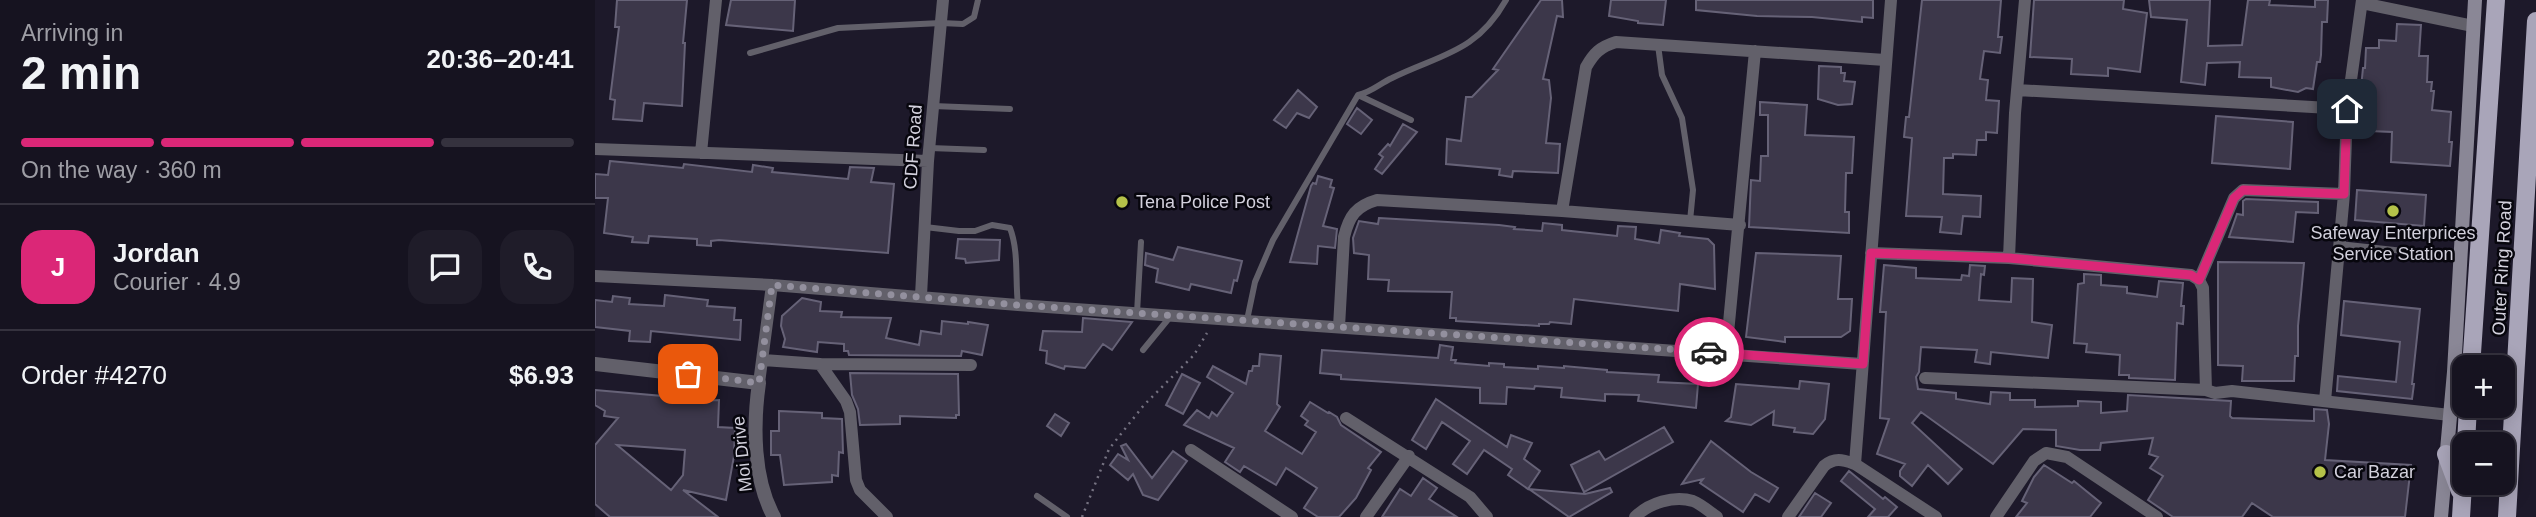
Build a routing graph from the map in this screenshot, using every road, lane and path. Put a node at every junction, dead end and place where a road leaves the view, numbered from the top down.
1 (716, 0) edge
2 (943, 0) edge
3 (978, 0) edge
4 (1506, 0) edge
5 (1891, 0) edge
6 (2025, 0) edge
7 (2475, 0) edge
8 (2496, 0) edge
9 (2362, 2) edge
10 (2536, 22) edge
11 (941, 23) junction
12 (2473, 26) junction
13 (1658, 45) junction
14 (1755, 51) junction
15 (750, 54) dead end
16 (1885, 60) junction
17 (2017, 90) junction
18 (1358, 95) junction
19 (933, 106) junction
20 (1010, 109) dead end
21 (2347, 109) junction
22 (1411, 120) dead end
23 (595, 149) edge
24 (984, 150) dead end
25 (701, 153) junction
26 (929, 154) junction
27 (2344, 194) junction
28 (1562, 211) junction
29 (1690, 221) junction
30 (1739, 225) junction
31 (925, 227) junction
32 (1141, 243) dead end
33 (2338, 244) junction
34 (1871, 253) junction
35 (2459, 257) junction
36 (2009, 258) junction
37 (595, 276) edge
38 (2199, 280) junction
39 (772, 285) junction
40 (921, 296) junction
41 (1018, 305) junction
42 (1137, 313) junction
43 (1171, 315) junction
44 (1222, 319) junction
45 (1247, 320) junction
46 (1339, 327) junction
47 (1143, 350) dead end
48 (1726, 354) junction
49 (2472, 355) edge
50 (763, 360) junction
51 (595, 364) edge
52 (820, 364) junction
53 (1863, 364) junction
54 (971, 365) dead end
55 (1925, 377) dead end
56 (759, 383) junction
57 (2206, 390) junction
58 (2325, 401) junction
59 (2450, 415) junction
60 (1346, 418) dead end
61 (1191, 450) dead end
62 (2446, 454) junction
63 (1409, 456) junction
64 (1855, 464) junction
65 (1037, 496) dead end
66 (2462, 497) joint
67 (774, 517) edge
68 (887, 517) edge
69 (1066, 517) edge
70 (1082, 517) edge
71 (1292, 517) edge
72 (1366, 517) edge
73 (1486, 517) edge
74 (1635, 517) edge
75 (1717, 517) edge
76 (1788, 517) edge
77 (1936, 517) edge
78 (1996, 517) edge
79 (2157, 517) edge
80 (2441, 517) edge
81 (2461, 517) edge
82 (2507, 517) edge

1 - 25 street
2 - 11 street, CDF Road
3 - 11 lane
4 - 18 lane
5 - 16 street
6 - 17 street
7 - 12 main road
8 - 49 main road, Outer Ring Road
9 - 12 street
9 - 21 street
10 - 82 main road, Outer Ring Road
11 - 15 lane
11 - 19 street, CDF Road
12 - 35 main road
13 - 14 street
13 - 28 street
13 - 29 lane
14 - 16 street
14 - 30 street
16 - 34 street
17 - 21 street
17 - 36 street
18 - 22 lane
18 - 45 lane
19 - 20 lane
19 - 26 street, CDF Road
21 - 27 street
23 - 25 street
24 - 26 lane
25 - 26 street
26 - 31 street, CDF Road
27 - 33 street
27 - 38 street
28 - 29 street
28 - 46 street
29 - 30 street
30 - 48 street
31 - 40 street, CDF Road
31 - 41 lane
32 - 42 lane
33 - 35 lane
33 - 58 street
34 - 36 street
34 - 53 street
35 - 59 main road
36 - 38 street
37 - 39 street
38 - 57 street
39 - 40 street
39 - 50 street
40 - 41 street
41 - 42 street
42 - 43 street
43 - 44 street
43 - 47 lane
44 - 45 street
44 - 70 path
45 - 46 street
46 - 48 street
48 - 53 street
50 - 52 street
50 - 56 street
51 - 56 street
52 - 54 street
52 - 68 street
53 - 64 street
55 - 57 street
56 - 67 street, Moi Drive
57 - 58 street
58 - 59 street
59 - 62 main road
60 - 63 street
61 - 71 street
62 - 66 main road
62 - 80 main road
63 - 72 street
63 - 73 street
64 - 76 street
64 - 77 street
65 - 69 lane
66 - 81 main road
74 - 75 street
78 - 79 street

